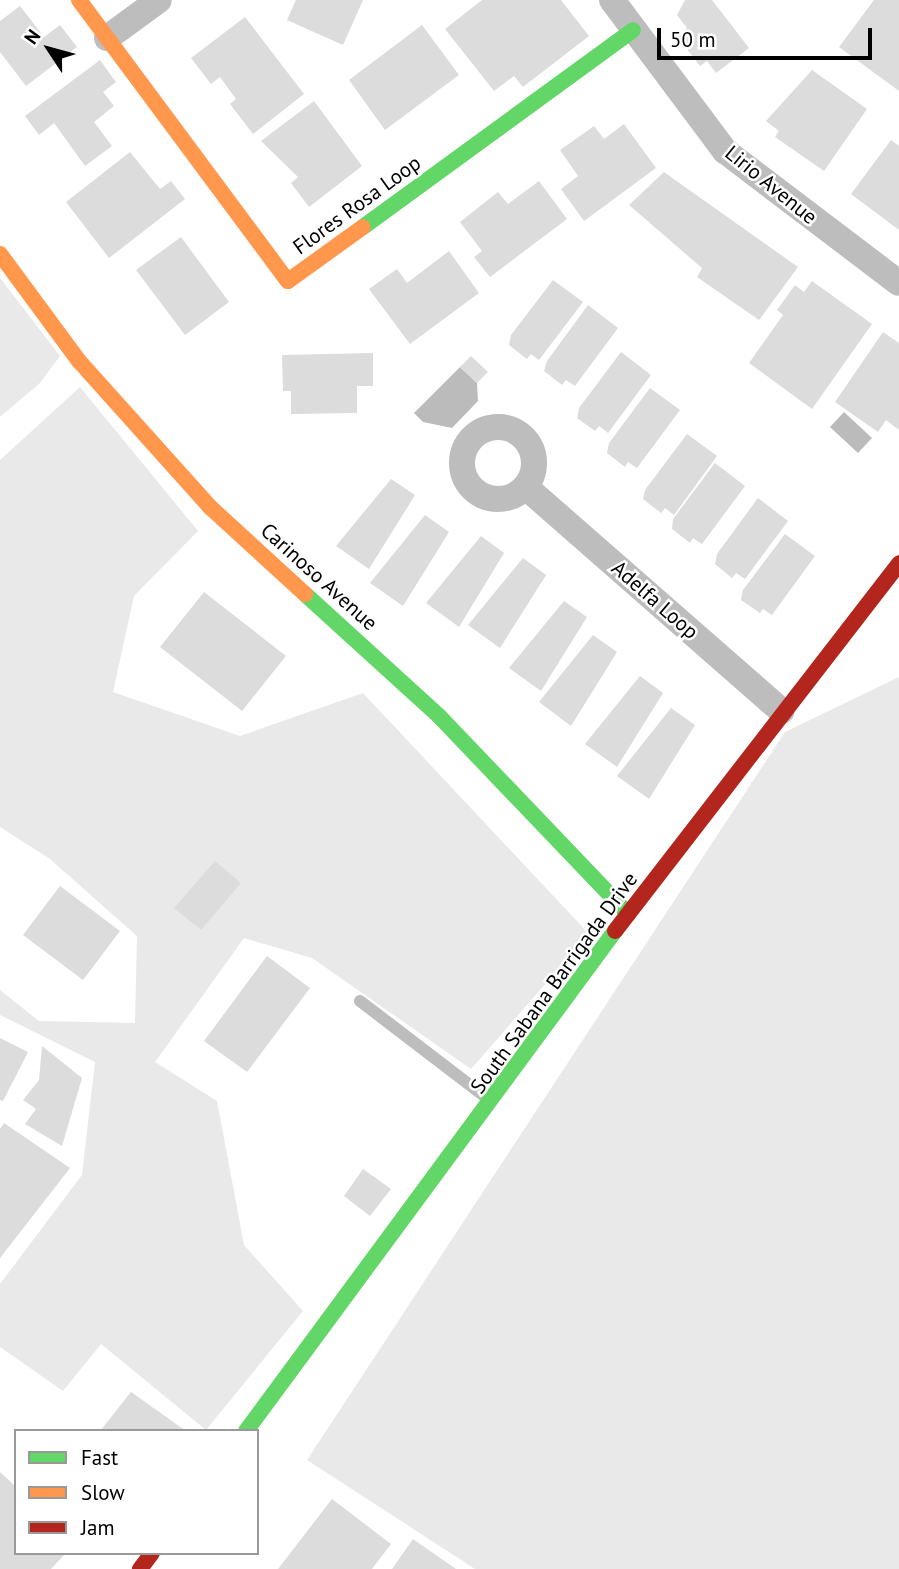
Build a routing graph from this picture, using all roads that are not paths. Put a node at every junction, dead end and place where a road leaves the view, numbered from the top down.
1 (79, 0) edge
2 (159, 0) edge
3 (612, 0) edge
4 (633, 30) junction
5 (107, 38) junction
6 (0, 254) edge
7 (899, 283) edge
8 (527, 489) dead end
9 (899, 563) edge
10 (782, 711) junction
11 (628, 914) junction
12 (360, 1000) dead end
13 (493, 1103) junction
14 (248, 1429) edge

1 - 5 street, Flores Rosa Loop
2 - 5 street
3 - 4 street, Lirio Avenue
4 - 5 street, Flores Rosa Loop
4 - 7 street, Lirio Avenue
6 - 11 street, Carinoso Avenue
8 - 10 street, Adelfa Loop
9 - 10 street, South Sabana Barrigada Drive
10 - 11 street, South Sabana Barrigada Drive
11 - 13 street, South Sabana Barrigada Drive
12 - 13 lane
13 - 14 street, South Sabana Barrigada Drive

